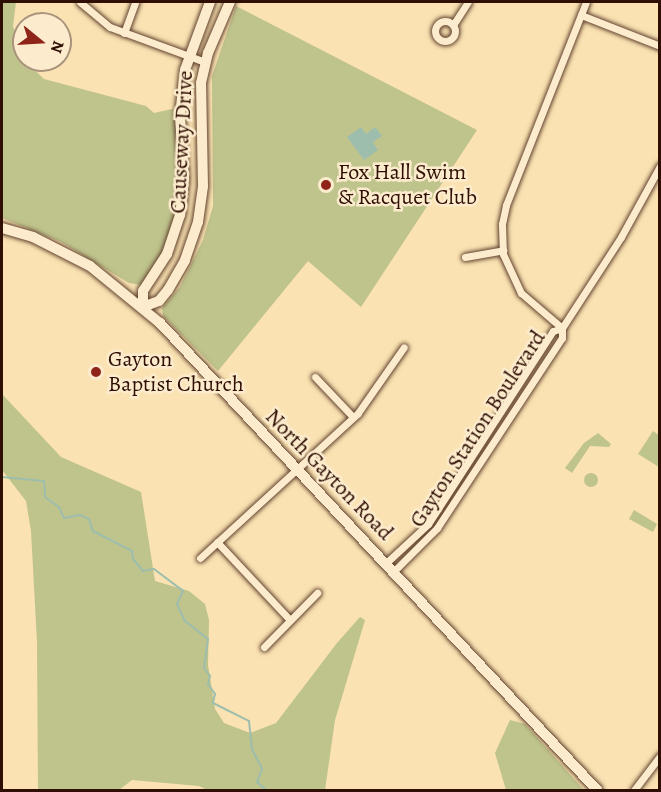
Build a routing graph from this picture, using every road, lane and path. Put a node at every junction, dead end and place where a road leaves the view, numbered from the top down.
1 (80, 2) edge
2 (135, 2) edge
3 (210, 2) edge
4 (230, 2) edge
5 (468, 2) edge
6 (586, 2) edge
7 (581, 15) junction
8 (453, 26) dead end
9 (124, 33) junction
10 (660, 46) edge
11 (189, 57) junction
12 (205, 62) junction
13 (660, 166) edge
14 (2, 228) edge
15 (503, 250) junction
16 (465, 256) dead end
17 (143, 307) junction
18 (562, 328) junction
19 (404, 347) dead end
20 (315, 377) dead end
21 (353, 417) junction
22 (295, 468) junction
23 (217, 542) junction
24 (200, 558) dead end
25 (390, 567) junction
26 (317, 593) dead end
27 (290, 620) junction
28 (264, 647) dead end
29 (660, 756) edge
30 (597, 790) edge
31 (634, 790) edge

1 - 9 street
2 - 9 street
3 - 11 street, Causeway Drive
4 - 12 street, Causeway Drive
5 - 8 street
6 - 7 street
7 - 10 street
7 - 15 street
9 - 11 street
11 - 12 street
11 - 17 street, Causeway Drive
12 - 17 street, Causeway Drive
13 - 18 street, Gayton Station Boulevard
14 - 17 street, North Gayton Road
15 - 16 street
15 - 18 street
17 - 22 street, North Gayton Road
18 - 25 street, Gayton Station Boulevard
19 - 21 street
20 - 21 street
21 - 22 street
22 - 23 street
22 - 25 street, North Gayton Road
23 - 24 street
23 - 27 street
25 - 30 street, North Gayton Road
26 - 27 street
27 - 28 street
29 - 31 street

